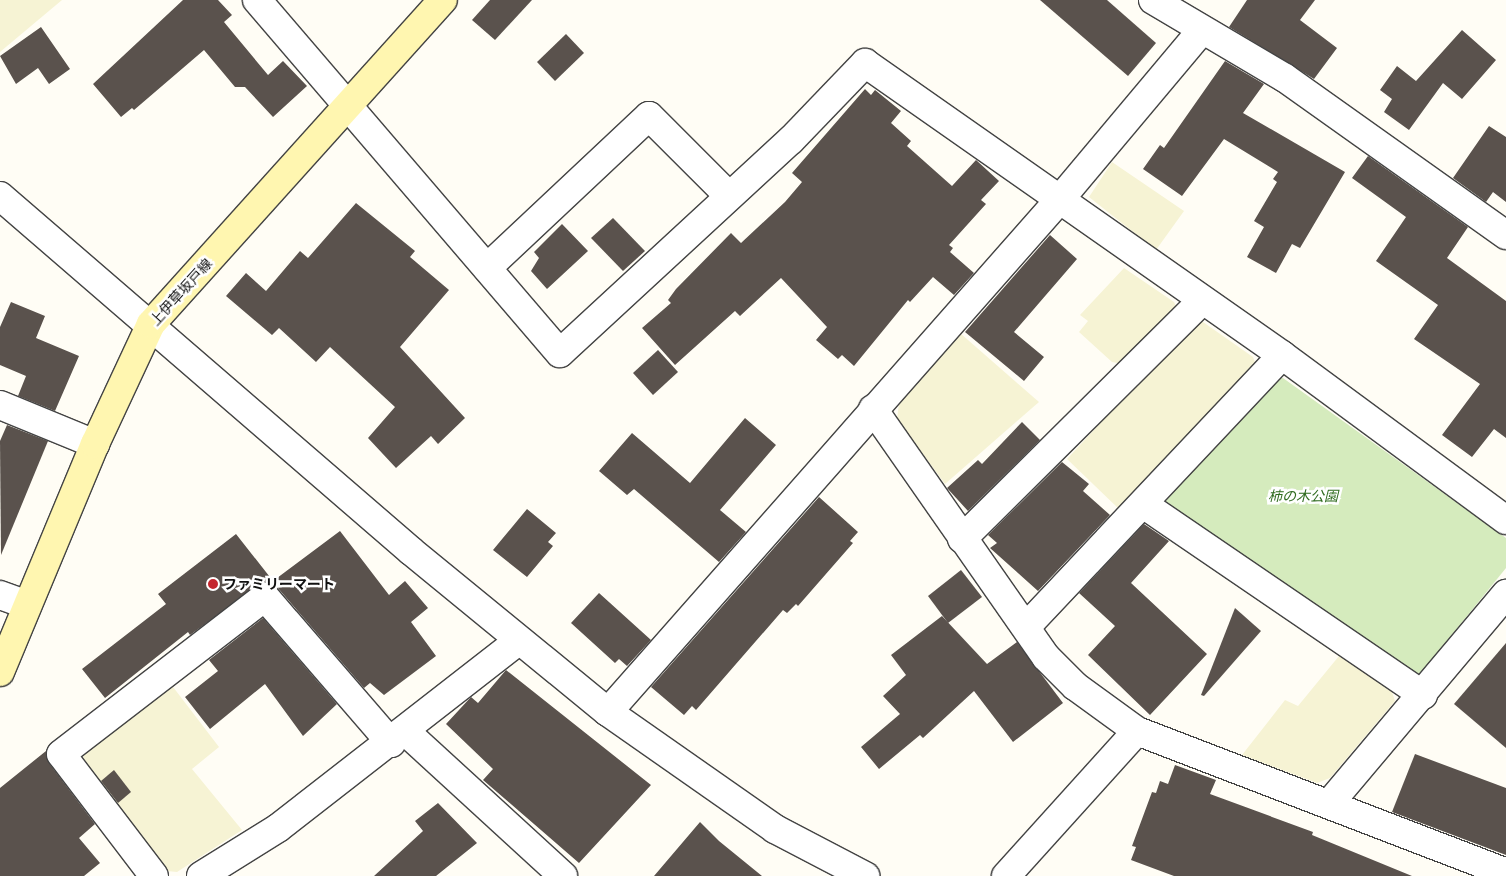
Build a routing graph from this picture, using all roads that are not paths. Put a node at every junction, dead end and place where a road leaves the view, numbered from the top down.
1 (256, 0) edge
2 (443, 0) edge
3 (1152, 0) edge
4 (1202, 30) junction
5 (346, 103) junction
6 (0, 196) edge
7 (729, 196) junction
8 (1061, 198) junction
9 (1506, 235) edge
10 (487, 268) junction
11 (1202, 301) junction
12 (151, 324) junction
13 (1282, 355) junction
14 (0, 406) edge
15 (873, 409) junction
16 (95, 444) junction
17 (1143, 504) junction
18 (1506, 520) edge
19 (962, 539) junction
20 (1506, 594) edge
21 (0, 595) edge
22 (27, 605) junction
23 (1028, 626) junction
24 (518, 641) junction
25 (0, 672) edge
26 (1423, 695) junction
27 (608, 712) junction
28 (1137, 732) junction
29 (398, 738) junction
30 (1329, 804) junction
31 (1506, 873) edge
32 (154, 876) edge
33 (201, 876) edge
34 (563, 876) edge
35 (865, 876) edge
36 (1006, 876) edge

1 - 5 street
2 - 5 main road, 上伊草坂戸線
3 - 4 street
4 - 8 street
4 - 9 street
5 - 10 street
5 - 12 main road, 上伊草坂戸線
6 - 12 street
7 - 8 street
7 - 10 street
7 - 10 street
8 - 11 street
8 - 15 street
11 - 13 street
11 - 19 street
12 - 16 main road, 上伊草坂戸線
12 - 24 street
13 - 17 street
13 - 18 street
14 - 16 street
15 - 19 street
15 - 27 street
16 - 22 main road, 上伊草坂戸線
17 - 23 street
17 - 26 street
19 - 23 street
20 - 26 street
21 - 22 street
22 - 25 main road, 上伊草坂戸線
23 - 28 street
24 - 27 street
24 - 29 street
26 - 30 street
27 - 35 street
28 - 30 street
28 - 36 street
29 - 32 street
29 - 33 street
29 - 34 street
30 - 31 street

